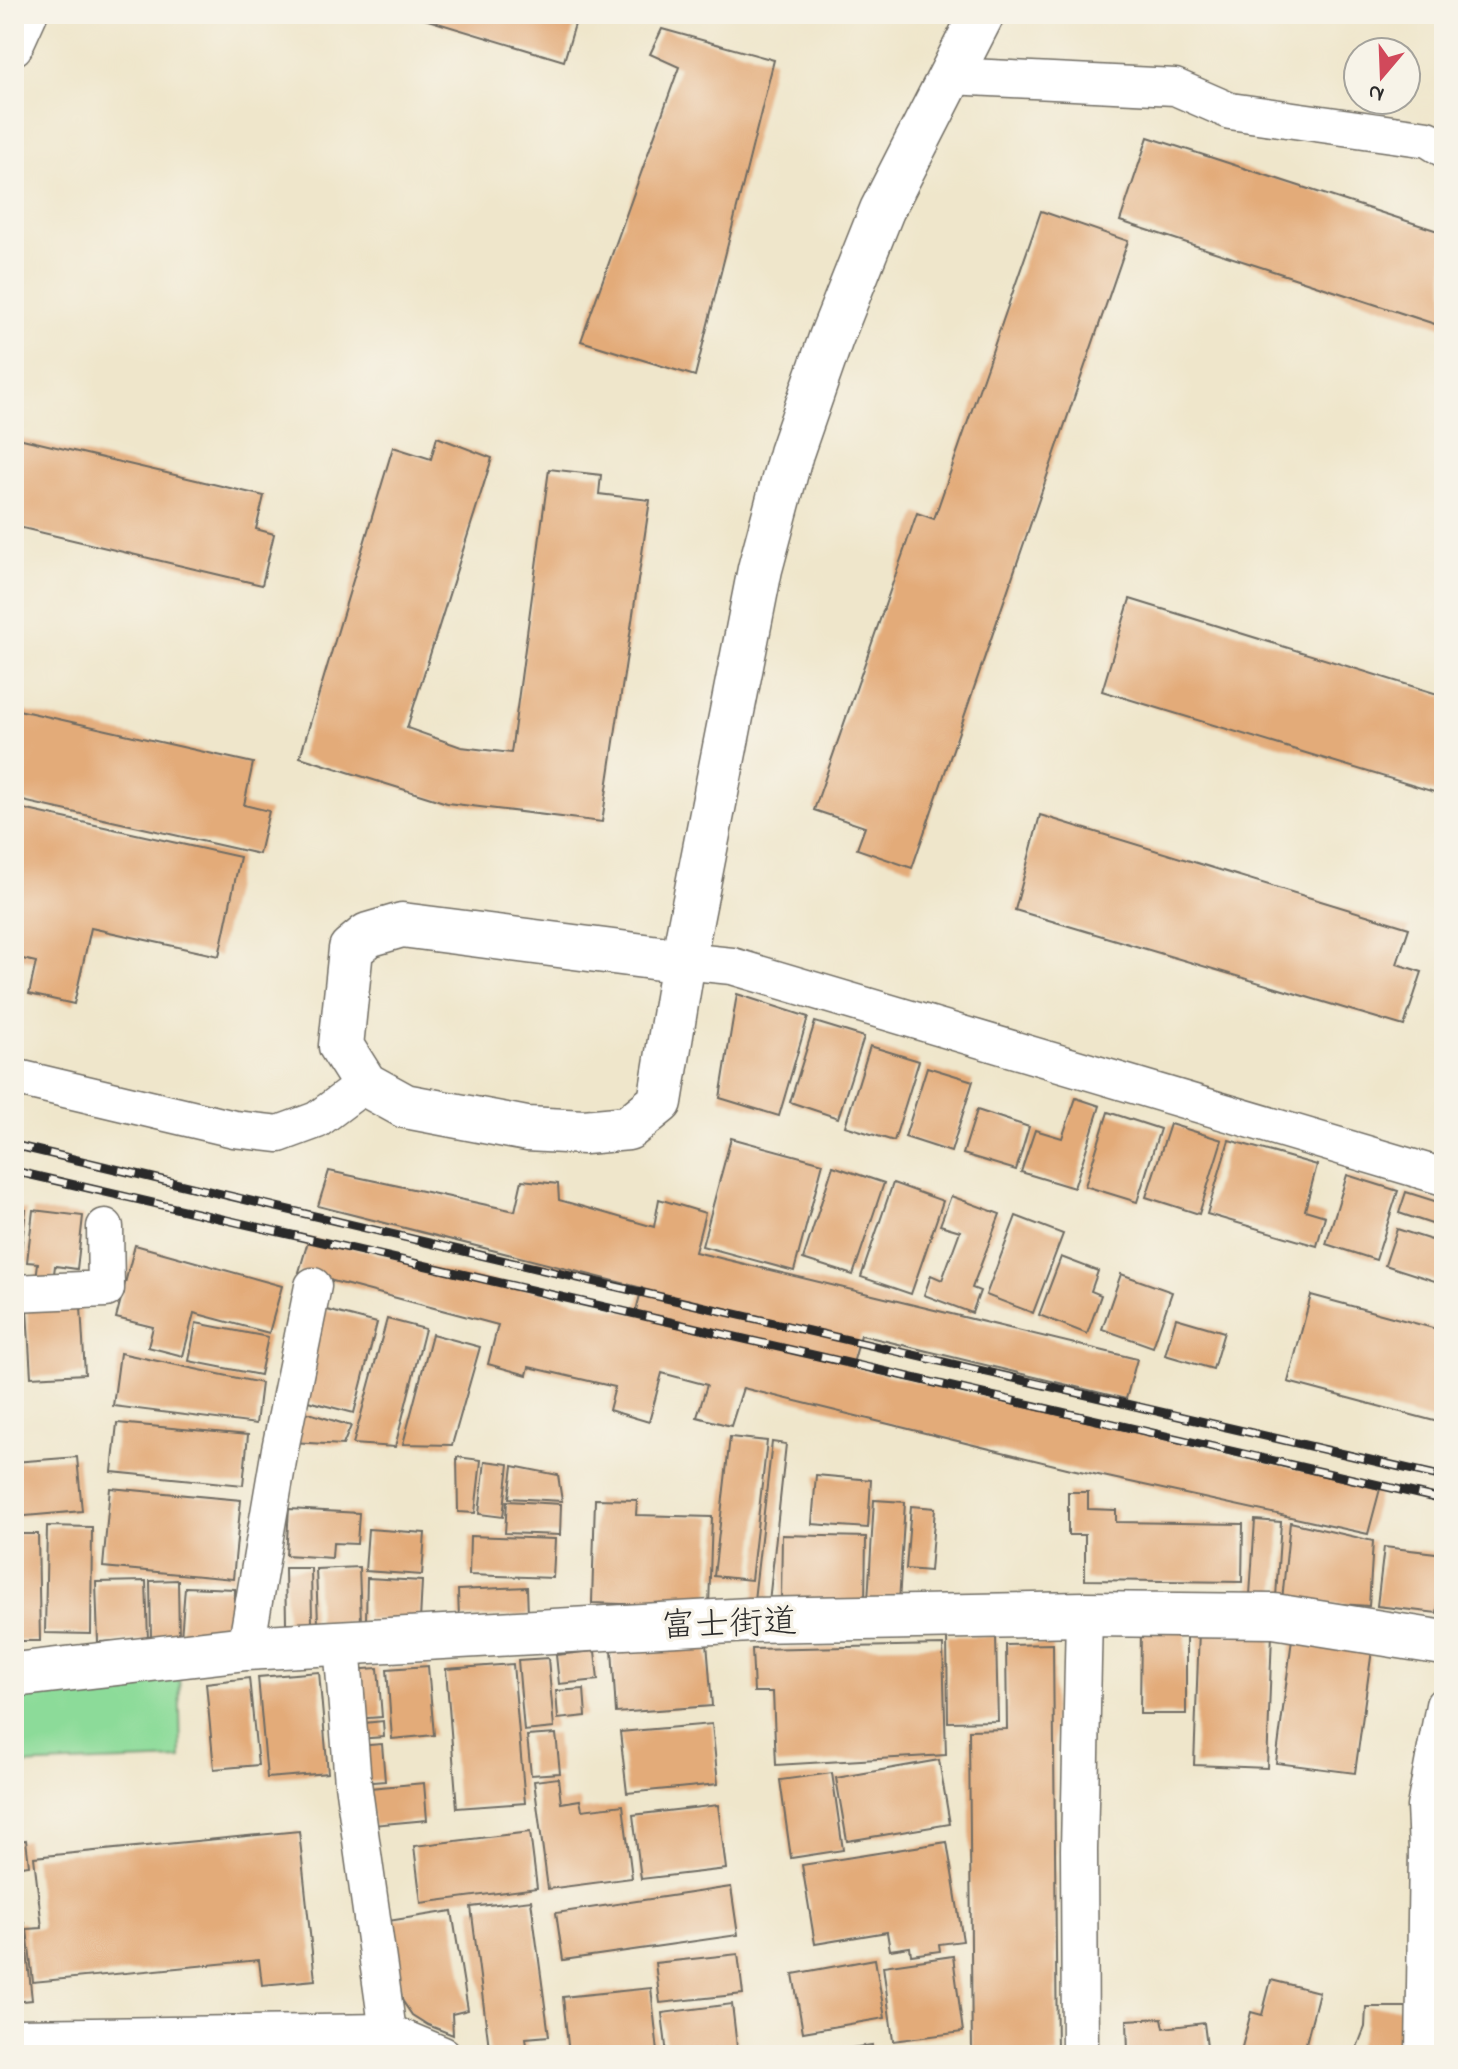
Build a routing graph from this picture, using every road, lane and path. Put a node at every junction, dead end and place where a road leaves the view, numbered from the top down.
1 (29, 14) edge
2 (982, 14) edge
3 (14, 47) edge
4 (949, 76) junction
5 (1444, 149) edge
6 (683, 961) junction
7 (14, 1077) edge
8 (365, 1084) junction
9 (1444, 1177) edge
10 (105, 1227) dead end
11 (313, 1286) dead end
12 (14, 1293) edge
13 (1084, 1614) junction
14 (1444, 1643) edge
15 (342, 1644) junction
16 (246, 1648) junction
17 (14, 1675) edge
18 (1444, 1705) edge
19 (1436, 1850) edge
20 (14, 2037) edge
21 (391, 2044) edge
22 (443, 2055) edge
23 (1080, 2055) edge
24 (1424, 2055) edge

1 - 3 street
2 - 4 street
4 - 5 street
4 - 6 street
6 - 8 street
6 - 8 street
6 - 9 street
7 - 8 street
10 - 12 street
11 - 16 street
13 - 14 street, 富士街道
13 - 15 street, 富士街道
13 - 23 street
15 - 16 street, 富士街道
15 - 21 street
16 - 17 street, 富士街道
18 - 19 street
19 - 24 street
20 - 21 street
21 - 22 street

